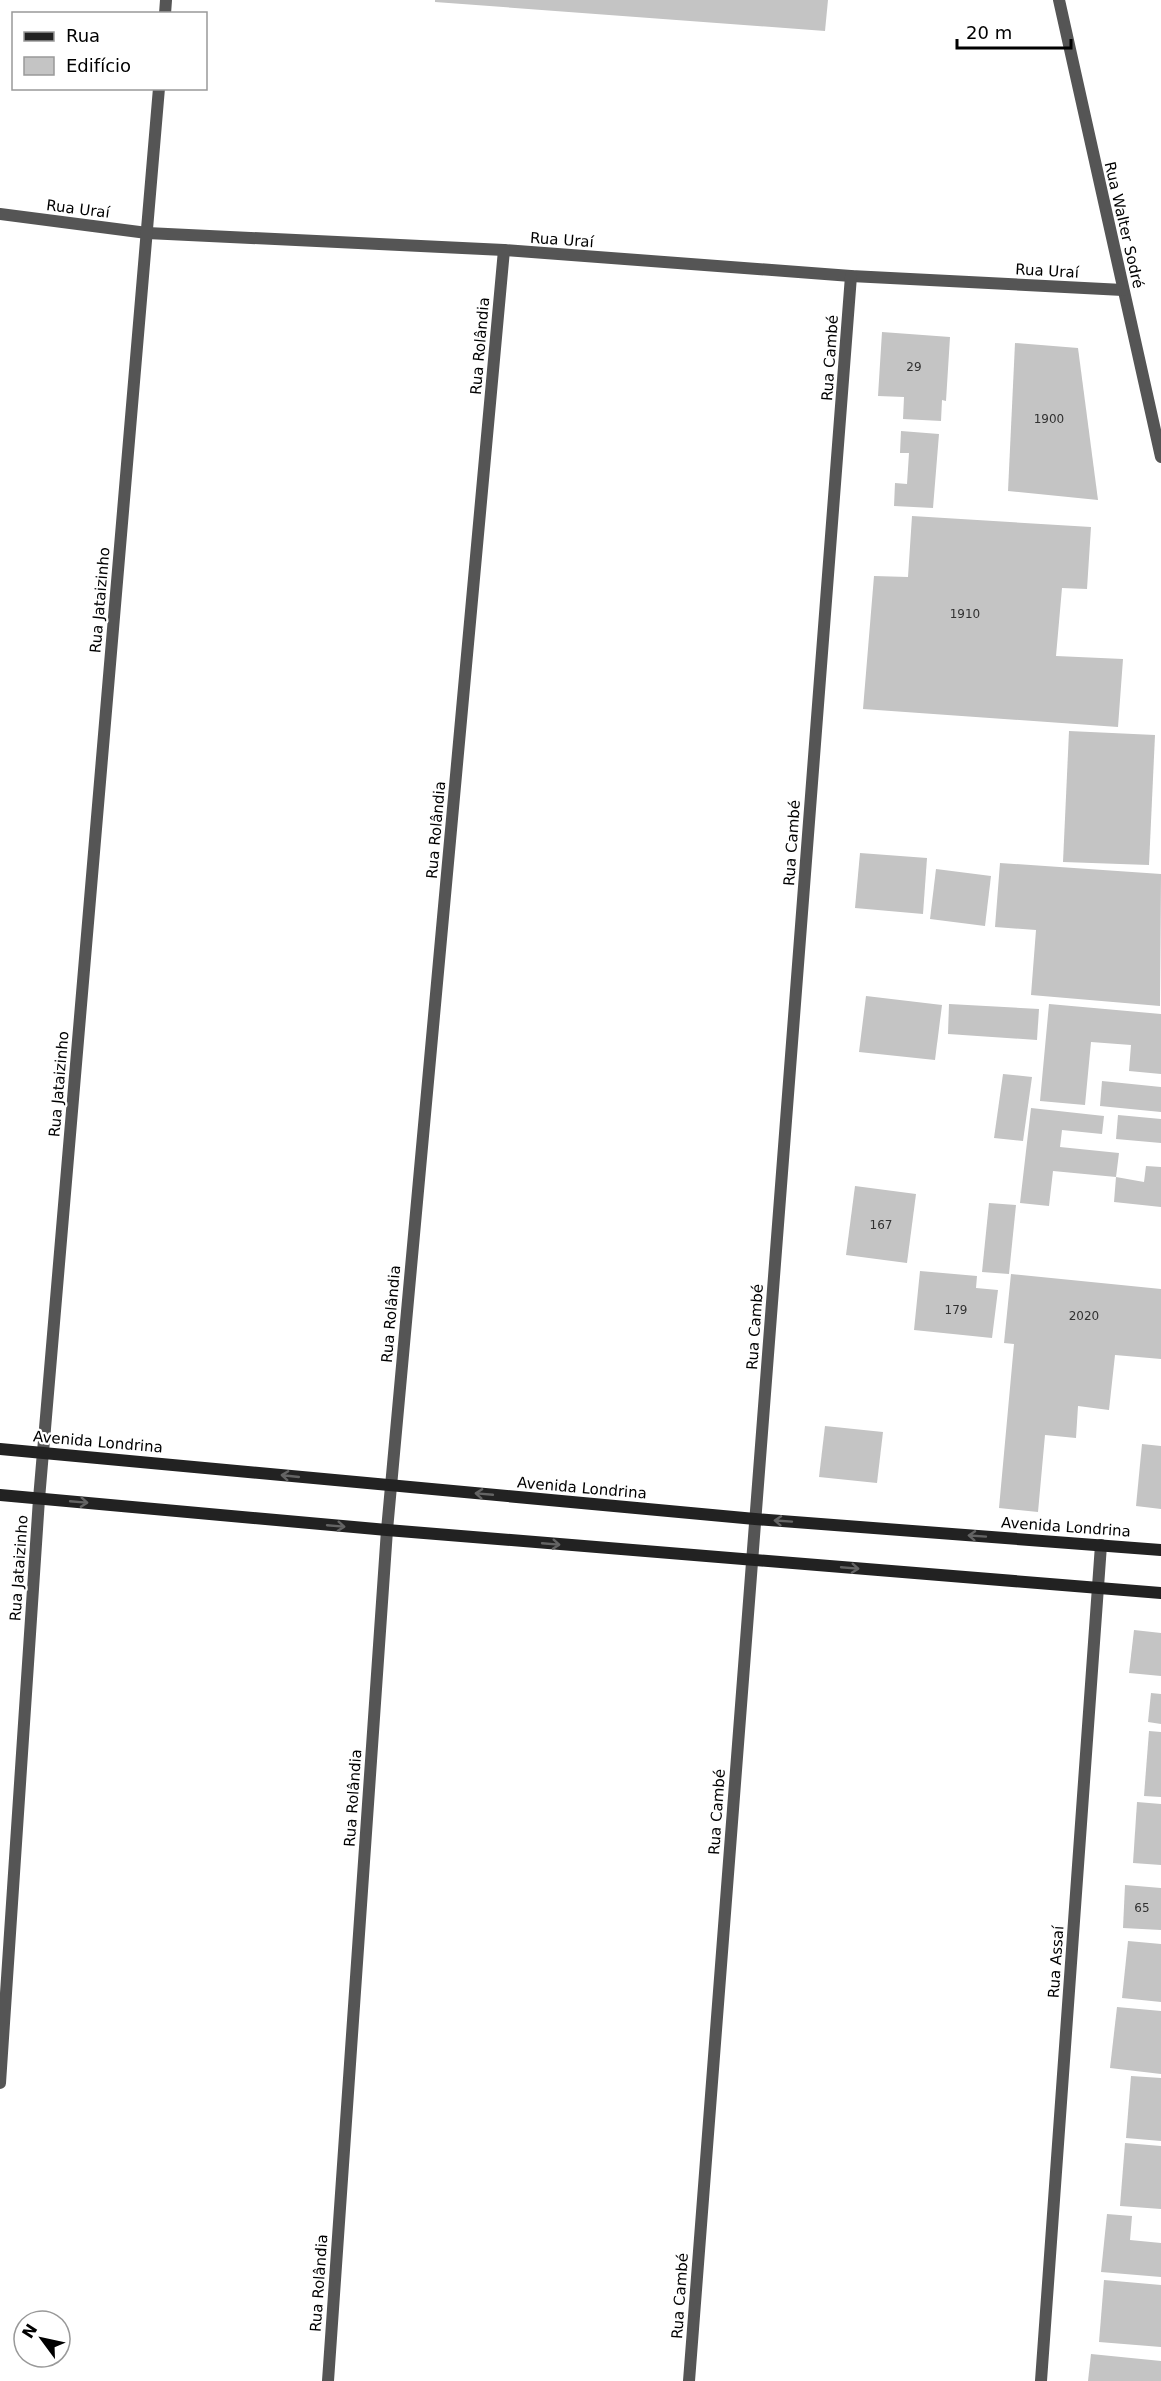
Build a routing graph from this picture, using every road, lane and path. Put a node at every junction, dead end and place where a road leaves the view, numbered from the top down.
1 (1059, 0) edge
2 (159, 90) edge
3 (0, 214) edge
4 (147, 233) junction
5 (504, 250) junction
6 (851, 276) junction
7 (1123, 290) junction
8 (1161, 457) edge
9 (0, 1449) edge
10 (43, 1452) junction
11 (390, 1486) junction
12 (0, 1496) edge
13 (39, 1499) junction
14 (755, 1519) junction
15 (387, 1530) junction
16 (1101, 1545) junction
17 (1161, 1550) edge
18 (752, 1560) junction
19 (1098, 1589) junction
20 (1161, 1593) edge
21 (0, 2082) edge
22 (328, 2381) edge
23 (688, 2381) edge
24 (1041, 2381) edge

1 - 7 street, Rua Walter Sodré
2 - 4 street, Rua Jataizinho
3 - 4 street, Rua Uraí
4 - 5 street, Rua Uraí
4 - 10 street, Rua Jataizinho
5 - 6 street, Rua Uraí
5 - 11 street, Rua Rolândia
6 - 7 street, Rua Uraí
6 - 14 street, Rua Cambé
7 - 8 street, Rua Walter Sodré
9 - 10 street, Avenida Londrina
11 -> 10 street, Avenida Londrina
10 - 13 street, Rua Jataizinho
14 -> 11 street, Avenida Londrina
11 - 15 street, Rua Rolândia
12 - 13 street
13 -> 15 street
13 - 21 street, Rua Jataizinho
16 -> 14 street, Avenida Londrina
14 - 18 street, Rua Cambé
15 -> 18 street
15 - 22 street, Rua Rolândia
16 - 17 street, Avenida Londrina
16 - 19 street, Rua Assaí
18 -> 19 street
18 - 23 street, Rua Cambé
19 - 20 street
19 - 24 street, Rua Assaí

